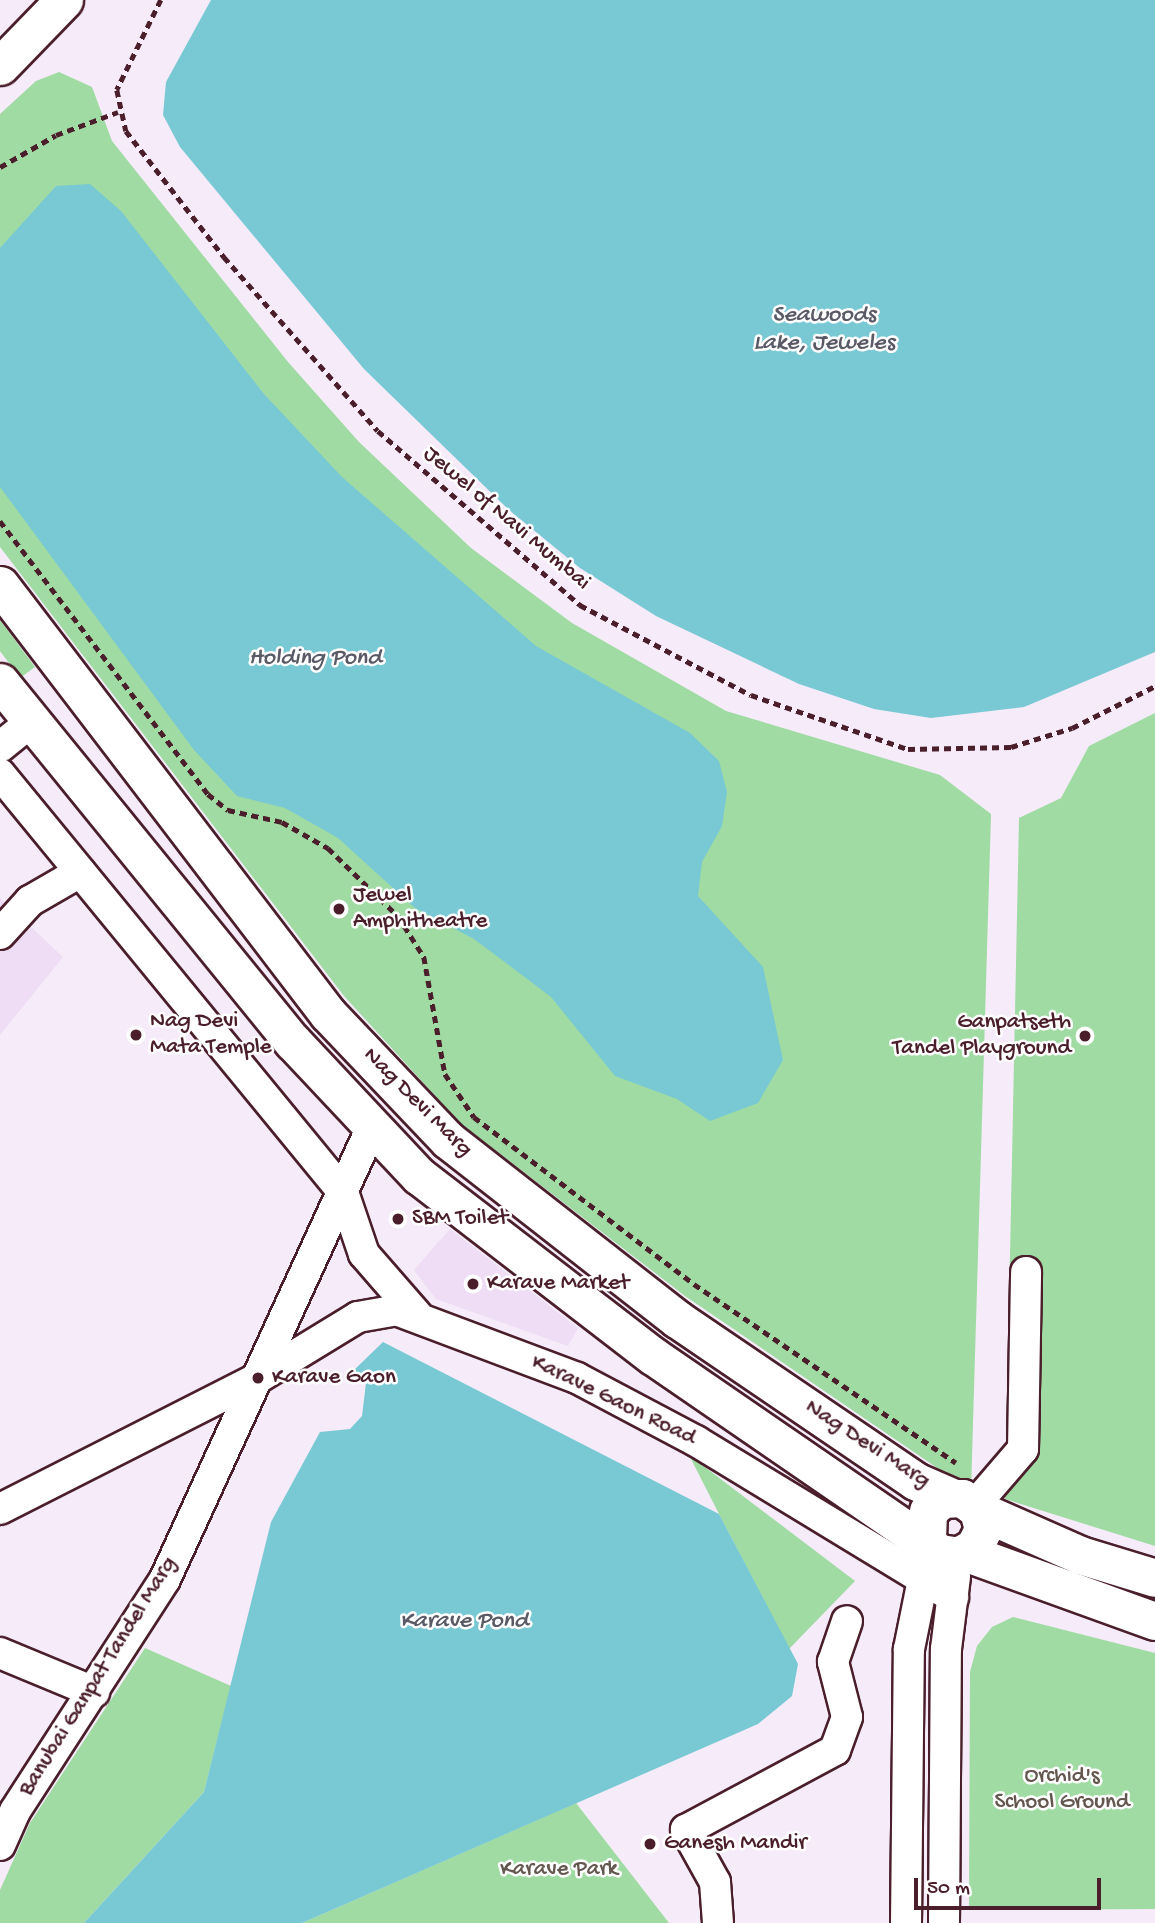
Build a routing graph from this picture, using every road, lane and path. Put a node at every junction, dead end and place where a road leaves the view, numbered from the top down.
1 (64, 0) edge
2 (161, 0) edge
3 (0, 66) edge
4 (118, 112) junction
5 (0, 167) edge
6 (0, 522) edge
7 (0, 584) edge
8 (60, 663) junction
9 (1155, 686) edge
10 (15, 701) edge
11 (0, 747) edge
12 (0, 775) edge
13 (80, 872) junction
14 (0, 934) edge
15 (372, 1128) junction
16 (342, 1192) junction
17 (1026, 1272) dead end
18 (417, 1315) junction
19 (258, 1378) junction
20 (966, 1495) junction
21 (0, 1509) edge
22 (946, 1548) junction
23 (1155, 1578) edge
24 (920, 1581) junction
25 (953, 1597) junction
26 (847, 1621) dead end
27 (1155, 1621) edge
28 (0, 1653) edge
29 (94, 1692) junction
30 (0, 1844) edge
31 (718, 1923) edge
32 (906, 1923) edge
33 (944, 1923) edge

1 - 3 main road
2 - 4 path
4 - 5 path
4 - 9 path, Jewel of Navi Mumbai
6 - 20 path
7 - 8 main road, Nag Devi Marg
8 - 10 main road
8 - 20 main road, Nag Devi Marg
10 - 11 street
10 - 15 main road, Nag Devi Marg
12 - 13 street
13 - 14 street
13 - 16 street
15 - 16 street, Banubai Ganpat Tandel Marg
15 - 22 main road, Nag Devi Marg
16 - 18 street
16 - 19 street, Banubai Ganpat Tandel Marg
17 - 20 street
18 - 19 street, Karave Gaon Road
18 - 24 street, Karave Gaon Road
19 - 21 street, Karave Gaon Road
19 - 29 street, Banubai Ganpat Tandel Marg
20 - 22 main road
20 - 22 main road
20 - 23 main road, Nag Devi Marg
22 - 24 street
22 - 25 street
22 - 27 main road, Nag Devi Marg
24 - 25 street, Karave Gaon Road
24 - 32 street
25 - 33 street
26 - 31 street
28 - 29 street
29 - 30 street, Banubai Ganpat Tandel Marg

